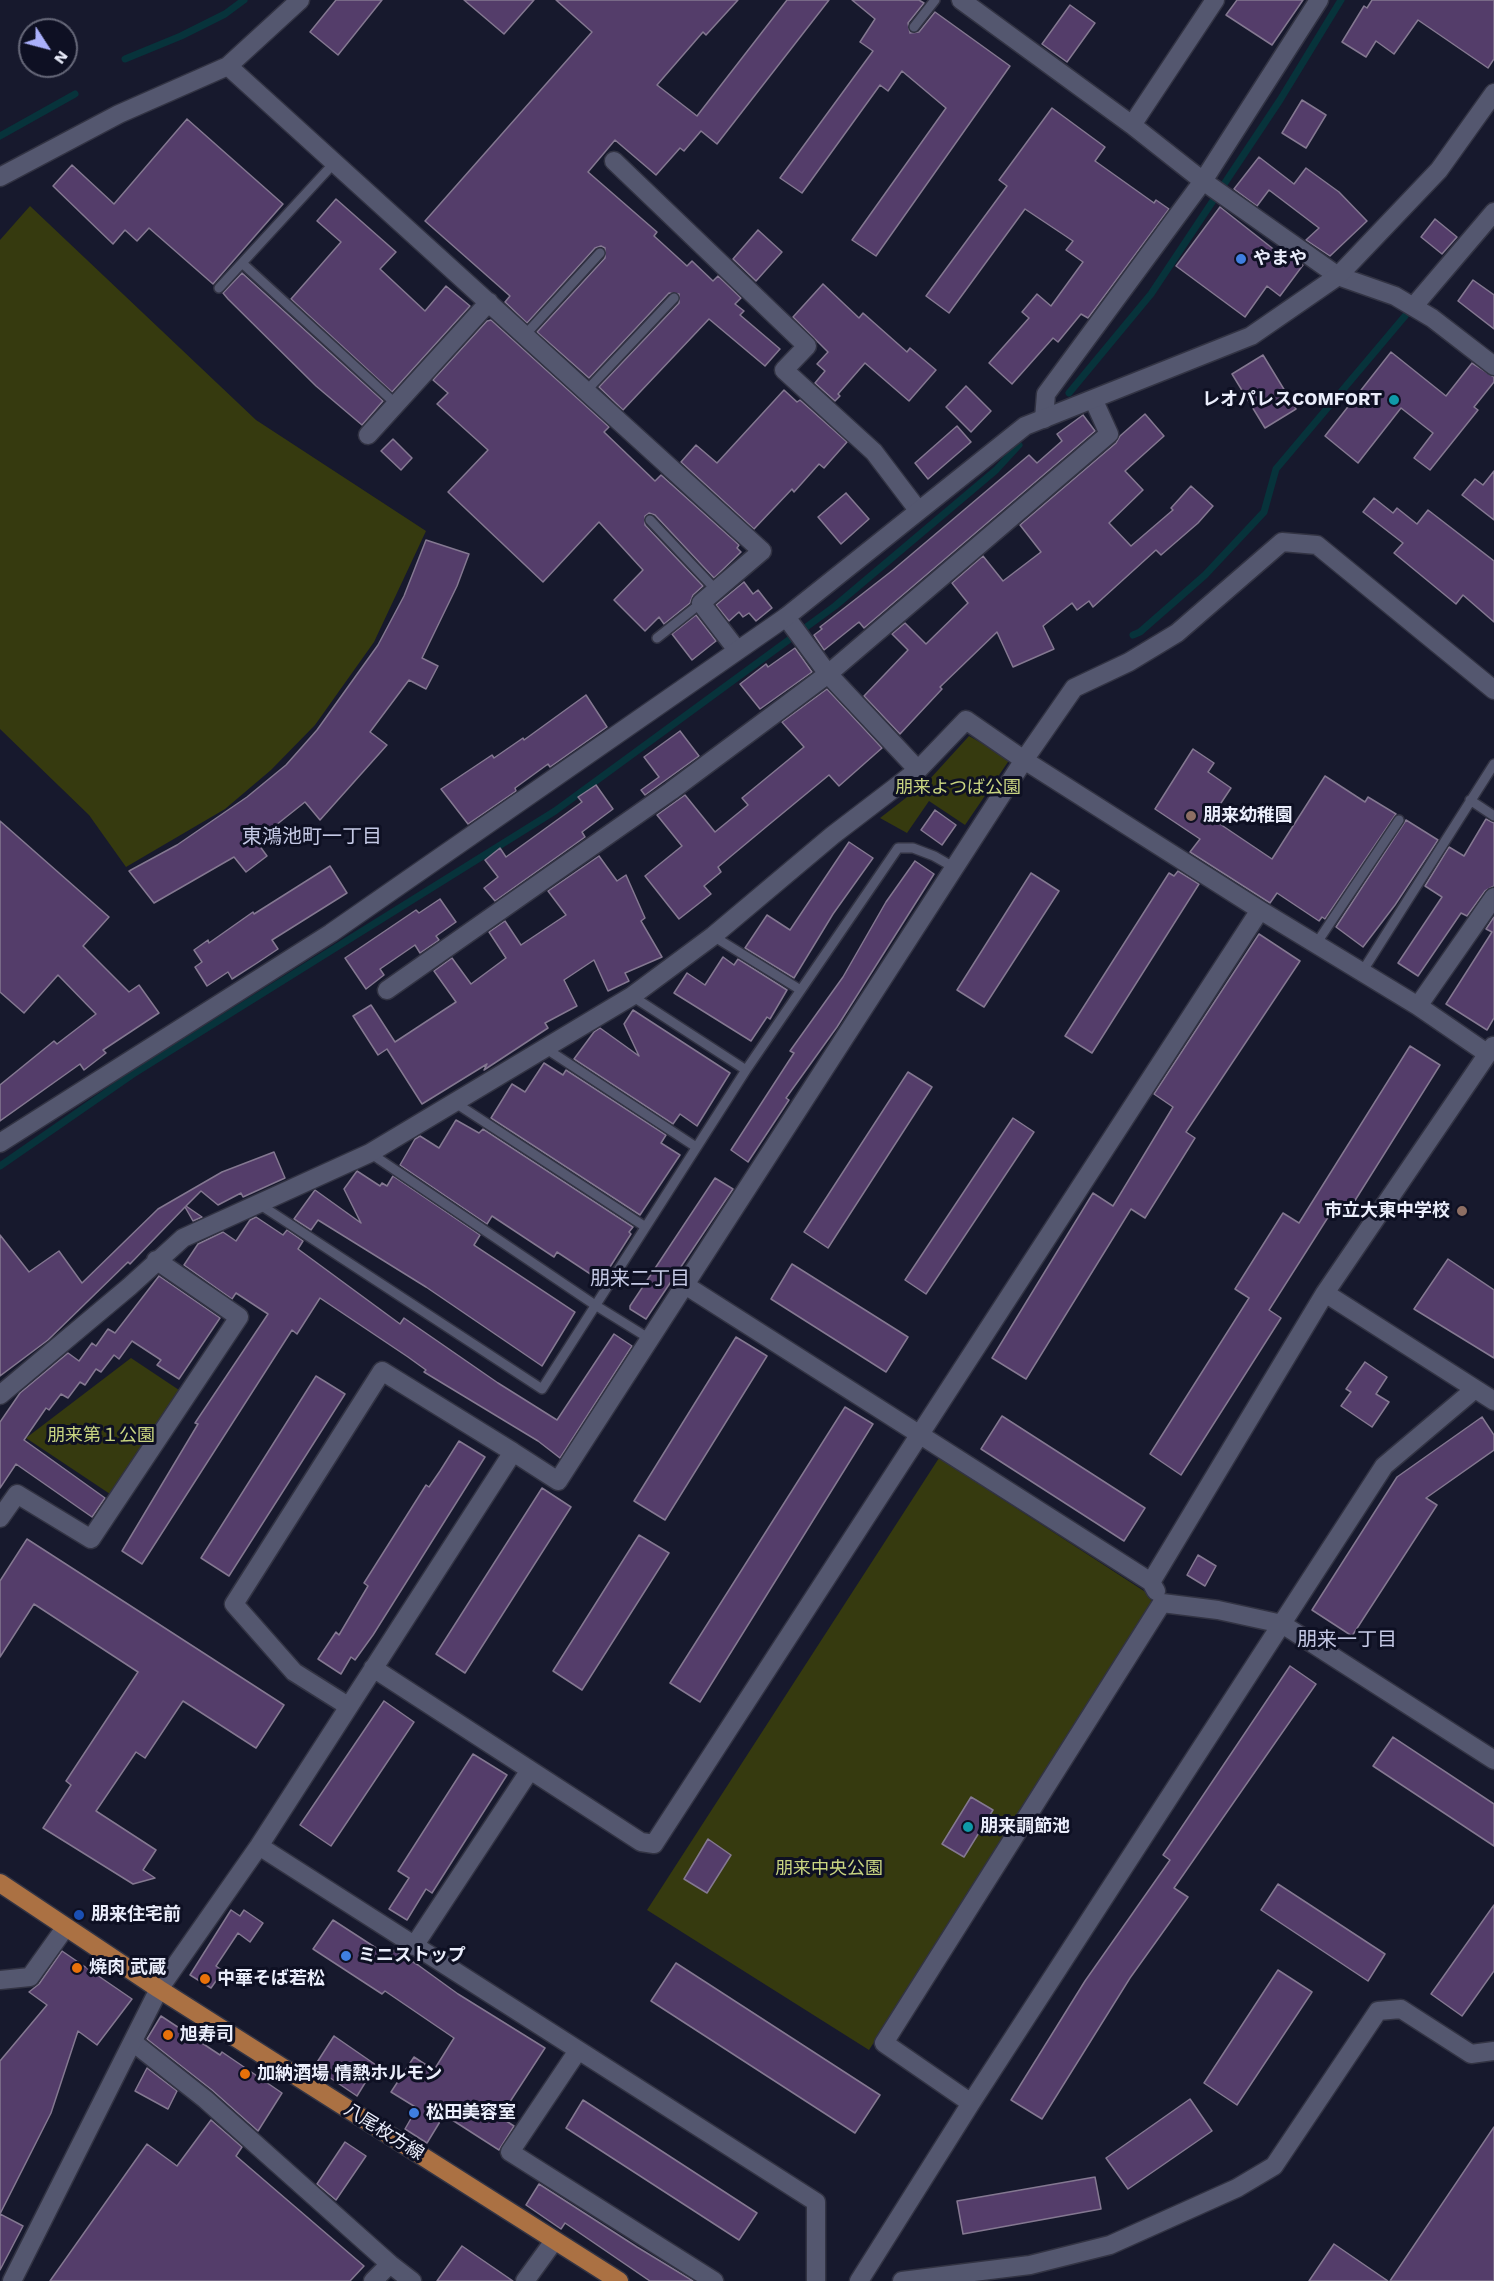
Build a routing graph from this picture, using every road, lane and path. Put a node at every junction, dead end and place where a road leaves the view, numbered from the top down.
1 (300, 0) edge
2 (935, 0) edge
3 (961, 0) edge
4 (1215, 0) edge
5 (1319, 0) edge
6 (914, 27) dead end
7 (228, 66) junction
8 (1494, 93) edge
9 (1132, 125) junction
10 (614, 161) dead end
11 (334, 162) junction
12 (0, 177) edge
13 (1205, 183) junction
14 (1494, 212) edge
15 (600, 253) dead end
16 (242, 263) junction
17 (1338, 276) junction
18 (219, 288) dead end
19 (674, 297) dead end
20 (489, 302) junction
21 (1413, 307) junction
22 (525, 335) junction
23 (1494, 366) edge
24 (587, 390) junction
25 (1094, 401) junction
26 (396, 404) junction
27 (1044, 419) junction
28 (368, 435) dead end
29 (918, 510) junction
30 (650, 520) dead end
31 (716, 590) junction
32 (701, 603) junction
33 (788, 619) junction
34 (657, 638) dead end
35 (737, 650) junction
36 (828, 674) junction
37 (1491, 680) edge
38 (1024, 760) junction
39 (1494, 764) edge
40 (918, 770) junction
41 (1470, 800) junction
42 (1494, 816) edge
43 (1399, 820) dead end
44 (955, 868) junction
45 (1494, 897) edge
46 (1260, 910) junction
47 (713, 936) junction
48 (1316, 944) junction
49 (1362, 972) junction
50 (799, 989) junction
51 (387, 990) dead end
52 (632, 996) junction
53 (1418, 1006) junction
54 (544, 1047) junction
55 (1491, 1050) edge
56 (746, 1070) junction
57 (454, 1102) junction
58 (0, 1143) edge
59 (696, 1147) junction
60 (370, 1153) junction
61 (258, 1204) junction
62 (644, 1226) junction
63 (156, 1260) junction
64 (685, 1286) junction
65 (1325, 1293) junction
66 (595, 1305) junction
67 (650, 1339) junction
68 (1475, 1389) junction
69 (0, 1395) edge
70 (1494, 1401) edge
71 (919, 1434) junction
72 (513, 1452) junction
73 (0, 1518) edge
74 (1151, 1582) junction
75 (1162, 1603) junction
76 (1282, 1624) junction
77 (373, 1668) junction
78 (348, 1706) junction
79 (1494, 1760) edge
80 (530, 1770) junction
81 (258, 1846) junction
82 (0, 1883) edge
83 (65, 1928) junction
84 (414, 1946) junction
85 (0, 1980) edge
86 (159, 1989) junction
87 (134, 2043) junction
88 (1494, 2051) edge
89 (577, 2052) junction
90 (971, 2103) junction
91 (554, 2241) junction
92 (390, 2264) junction
93 (12, 2281) edge
94 (373, 2281) edge
95 (412, 2281) edge
96 (525, 2281) edge
97 (620, 2281) edge
98 (714, 2281) edge
99 (816, 2281) edge
100 (860, 2281) edge
101 (902, 2281) edge

1 - 7 street
2 - 6 lane
3 - 9 street
4 - 9 street
5 - 13 street
7 - 11 street
7 - 12 street
8 - 17 street
9 - 13 street
10 - 29 street
11 - 16 lane
11 - 20 street
13 - 17 street
13 - 27 street
14 - 21 street
15 - 22 lane
16 - 18 lane
16 - 26 lane
17 - 21 street
17 - 25 street
19 - 24 lane
20 - 22 street
20 - 26 street
21 - 23 street
22 - 24 street
24 - 31 street
25 - 27 street
25 - 36 street
26 - 28 street
27 - 29 street
29 - 33 street
30 - 31 lane
31 - 32 street
32 - 34 lane
32 - 35 street
33 - 35 street
33 - 36 street
35 - 58 street
36 - 40 street
36 - 51 street
37 - 38 street
38 - 40 street
38 - 44 street
38 - 46 street
39 - 41 lane
40 - 47 street
41 - 42 lane
41 - 49 lane
43 - 48 lane
44 - 50 lane
44 - 64 street
45 - 53 street
46 - 48 street
46 - 71 street
47 - 50 lane
47 - 52 street
48 - 49 street
49 - 53 street
50 - 56 lane
52 - 54 street
52 - 56 lane
53 - 55 street
54 - 57 street
54 - 59 lane
55 - 65 street
56 - 59 lane
57 - 60 street
57 - 62 lane
59 - 62 lane
60 - 61 street
60 - 66 lane
61 - 63 street
61 - 66 lane
62 - 66 lane
63 - 69 street
63 - 73 street
64 - 67 street
64 - 71 street
65 - 68 street
65 - 74 street
66 - 67 lane
67 - 72 street
68 - 70 street
68 - 76 street
71 - 74 street
71 - 80 street
72 - 77 street
72 - 78 street
74 - 75 street
75 - 76 street
75 - 90 street
76 - 79 street
76 - 90 street
77 - 78 street
77 - 80 street
78 - 81 street
80 - 84 street
81 - 84 street
81 - 86 street
82 - 83 main road, 八尾枚方線
83 - 85 street
83 - 86 main road, 八尾枚方線
84 - 89 street
86 - 87 street
86 - 91 main road, 八尾枚方線
87 - 92 street
87 - 93 street
88 - 101 street
89 - 98 street
89 - 99 street
90 - 100 street
91 - 96 street
91 - 97 main road, 八尾枚方線
92 - 94 street
92 - 95 street

